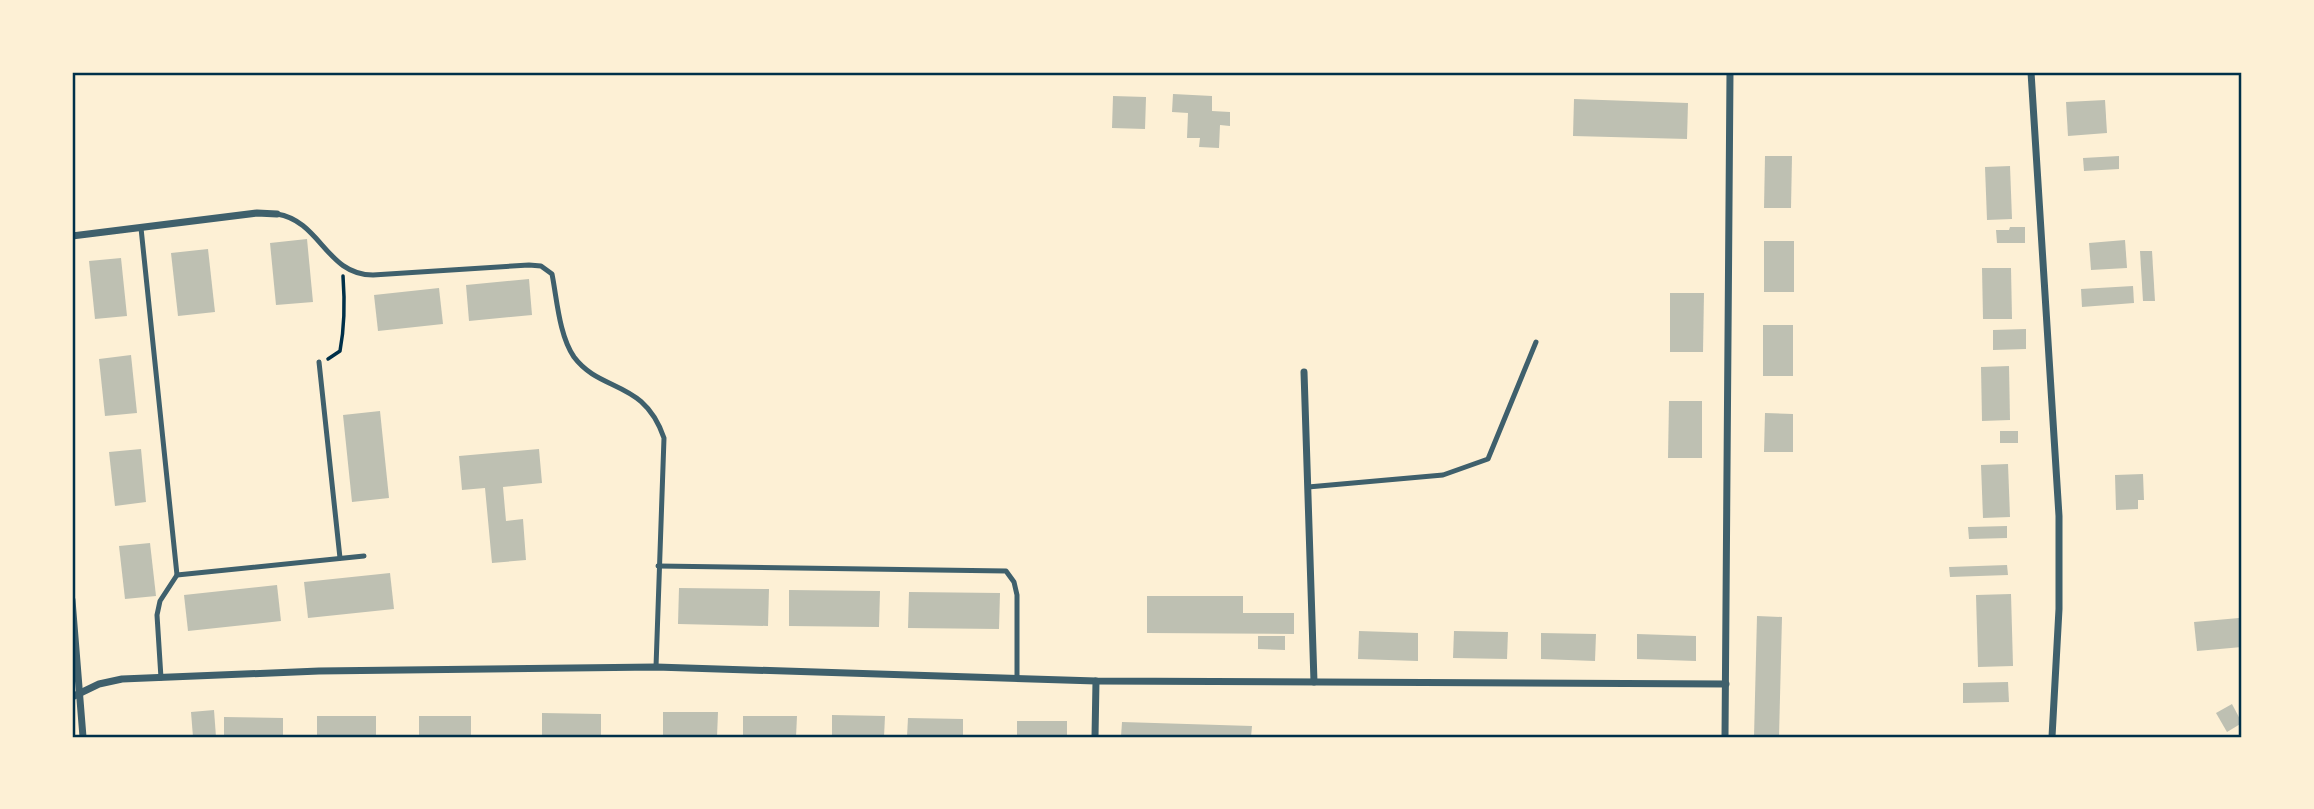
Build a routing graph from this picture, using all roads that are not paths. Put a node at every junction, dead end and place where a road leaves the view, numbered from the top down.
1 (1730, 72) edge
2 (2031, 72) edge
3 (276, 214) joint
4 (141, 228) junction
5 (74, 236) edge
6 (1536, 342) dead end
7 (319, 362) road end
8 (1304, 372) dead end
9 (1308, 487) junction
10 (364, 556) dead end
11 (340, 558) junction
12 (658, 566) junction
13 (177, 575) junction
14 (72, 600) edge
15 (656, 667) junction
16 (160, 678) junction
17 (1017, 678) junction
18 (1096, 681) junction
19 (1314, 682) junction
20 (1726, 684) junction
21 (80, 693) junction
22 (72, 697) edge
23 (83, 737) edge
24 (1095, 737) edge
25 (1725, 737) edge
26 (2052, 737) edge

1 - 20 street
2 - 26 street
3 - 4 street
3 - 12 lane
4 - 5 street
4 - 13 lane
6 - 9 lane
7 - 11 lane
8 - 9 street
9 - 19 street
10 - 11 lane
11 - 13 lane
12 - 15 lane
12 - 17 lane
13 - 16 lane
14 - 21 street
15 - 16 street
15 - 17 street
16 - 21 street
17 - 18 street
18 - 19 street
18 - 24 street
19 - 20 street
20 - 25 street
21 - 22 street
21 - 23 street

